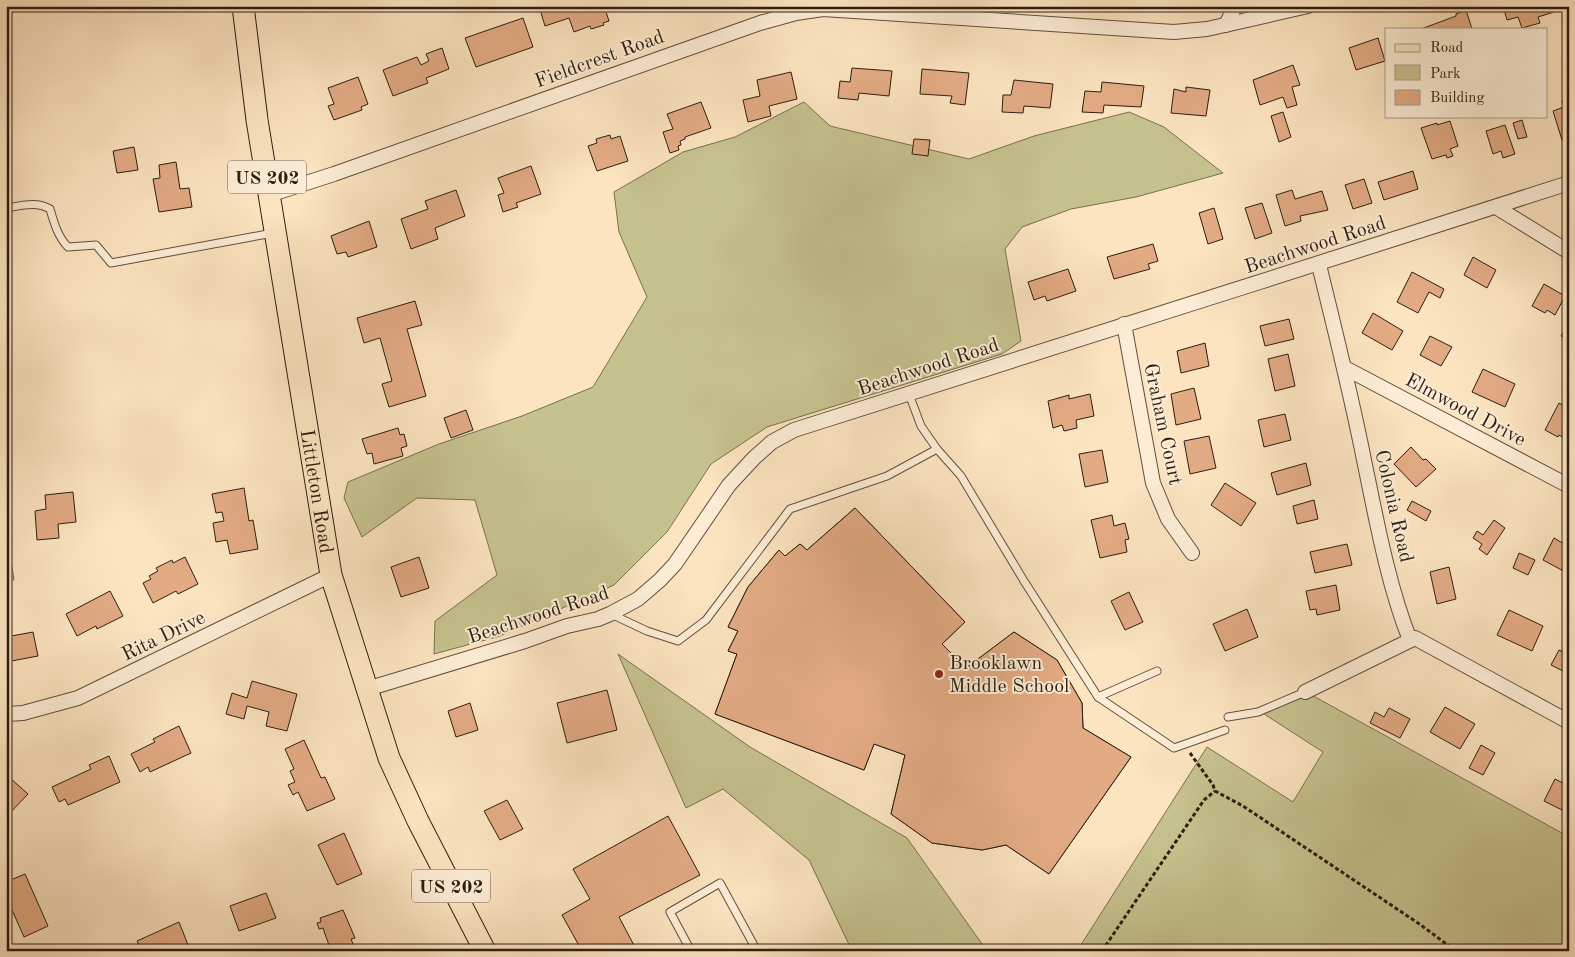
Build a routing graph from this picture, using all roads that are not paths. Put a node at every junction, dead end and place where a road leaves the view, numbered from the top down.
1 (243, 6) edge
2 (1235, 6) edge
3 (1308, 6) edge
4 (816, 8) edge
5 (1226, 25) junction
6 (1569, 183) edge
7 (270, 195) junction
8 (1496, 206) junction
9 (6, 208) edge
10 (275, 233) junction
11 (1569, 252) edge
12 (1319, 264) junction
13 (1124, 324) junction
14 (1345, 368) junction
15 (909, 394) junction
16 (937, 449) junction
17 (1569, 486) edge
18 (1192, 554) dead end
19 (331, 575) junction
20 (610, 614) junction
21 (1410, 640) junction
22 (1156, 672) dead end
23 (367, 689) junction
24 (1305, 692) joint
25 (1098, 697) junction
26 (6, 714) edge
27 (1228, 717) dead end
28 (1569, 722) edge
29 (1224, 730) dead end
30 (485, 951) edge
31 (691, 951) edge
32 (757, 951) edge

1 - 7 main road, Littleton Road / US 202
2 - 5 street
3 - 5 street, Fieldcrest Road
4 - 5 street, Fieldcrest Road
4 - 7 street, Fieldcrest Road
6 - 8 street, Beachwood Road
7 - 10 main road, Littleton Road / US 202
8 - 11 street
8 - 12 street, Beachwood Road
9 - 10 lane
10 - 19 main road, Littleton Road / US 202
12 - 13 street, Beachwood Road
12 - 14 street, Colonia Road
13 - 15 street, Beachwood Road
13 - 18 street, Graham Court
14 - 17 street, Elmwood Drive
14 - 21 street, Colonia Road
15 - 16 lane
15 - 20 street, Beachwood Road
16 - 20 lane
16 - 25 lane
19 - 23 main road, Littleton Road / US 202
19 - 26 street, Rita Drive
20 - 23 street, Beachwood Road
21 - 24 street
21 - 28 street
22 - 25 lane
23 - 30 main road, Littleton Road / US 202
24 - 27 lane
25 - 29 lane
31 - 32 lane

